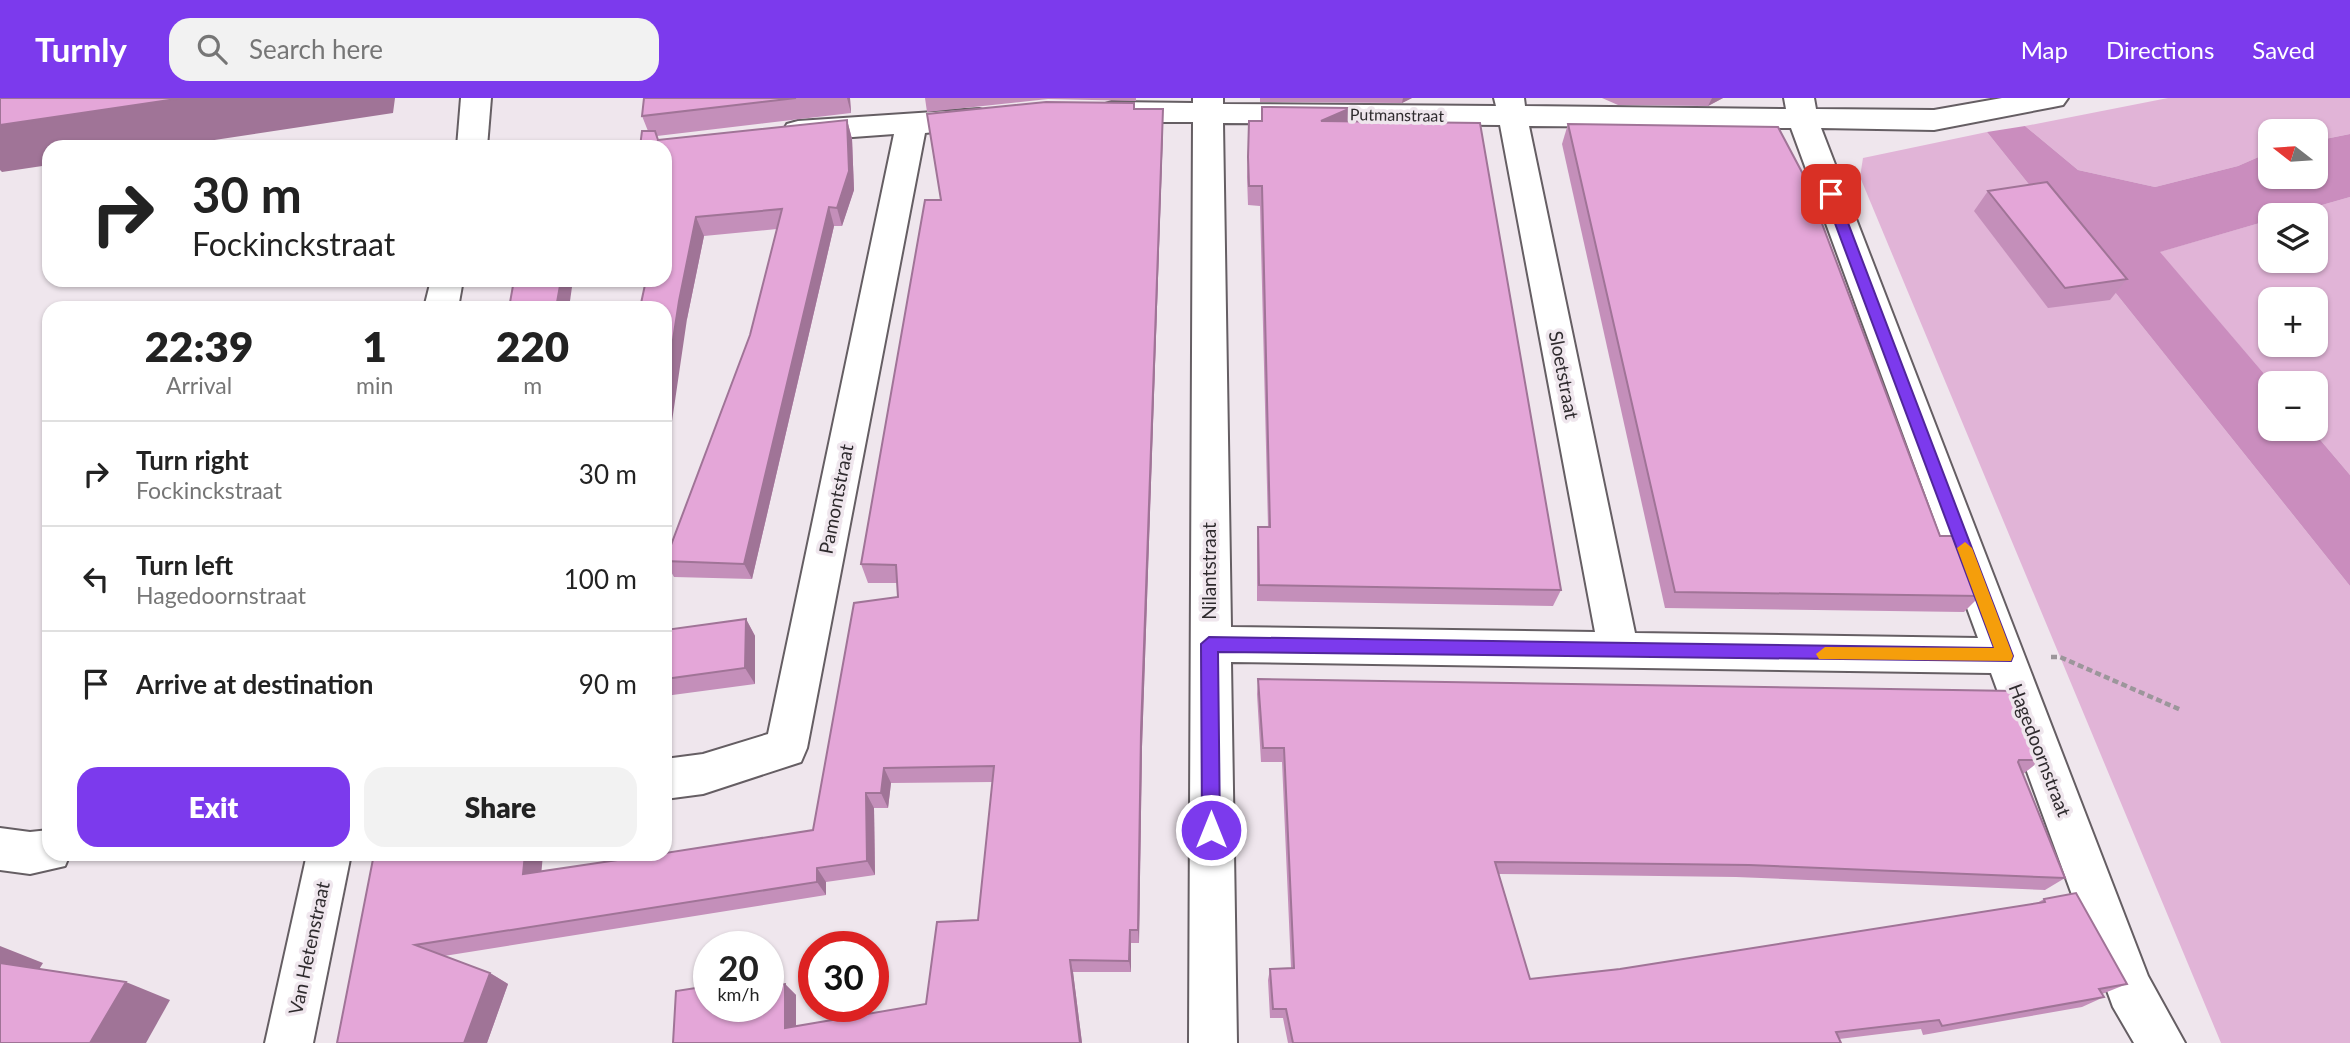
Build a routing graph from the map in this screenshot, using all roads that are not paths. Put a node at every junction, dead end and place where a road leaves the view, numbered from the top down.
1 (476, 98) edge
2 (2053, 98) edge
3 (1207, 105) edge
4 (1511, 106) edge
5 (1800, 108) edge
6 (1088, 112) edge
7 (1007, 117) edge
8 (911, 126) junction
9 (776, 133) edge
10 (473, 140) edge
11 (1209, 644) junction
12 (1619, 652) junction
13 (2005, 656) junction
14 (672, 778) edge
15 (0, 849) edge
16 (42, 852) edge
17 (328, 861) edge
18 (289, 1043) edge
19 (1213, 1043) edge
20 (2161, 1043) edge

1 - 10 street
2 - 5 street, Putmanstraat
3 - 4 street, Putmanstraat
3 - 6 street, Putmanstraat
3 - 11 street, Nilantstraat
4 - 5 street, Putmanstraat
4 - 12 street, Sloetstraat
5 - 13 street, Hagedoornstraat
7 - 8 street
8 - 9 street
8 - 14 street, Pamontstraat
11 - 12 street
11 - 19 street, Nilantstraat
12 - 13 street
13 - 20 street, Hagedoornstraat
15 - 16 street
17 - 18 street, Van Hetenstraat

